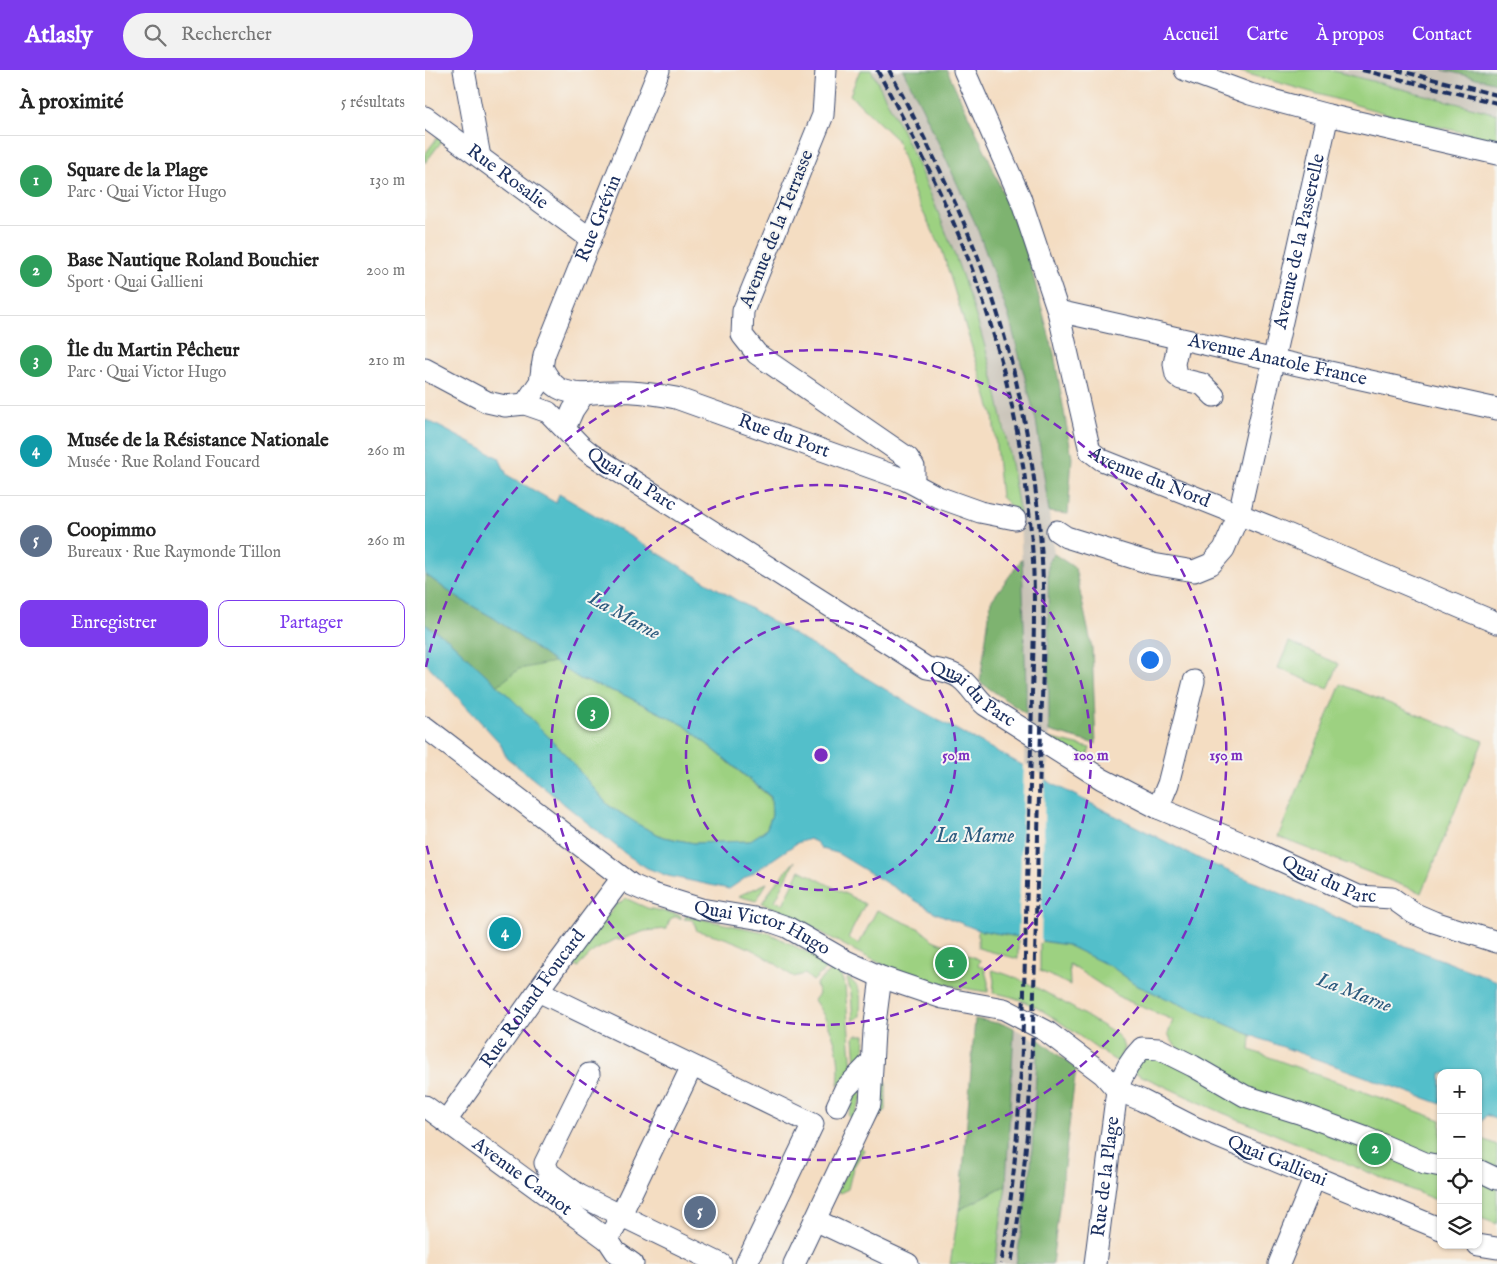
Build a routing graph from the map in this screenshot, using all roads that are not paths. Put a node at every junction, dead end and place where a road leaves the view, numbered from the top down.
1 (464, 70) edge
2 (659, 70) edge
3 (826, 70) edge
4 (964, 70) edge
5 (1185, 70) edge
6 (1328, 115) junction
7 (425, 117) edge
8 (1497, 154) edge
9 (480, 157) junction
10 (591, 239) junction
11 (1059, 311) junction
12 (1179, 339) junction
13 (1273, 360) junction
14 (542, 368) junction
15 (425, 370) edge
16 (584, 394) junction
17 (1214, 396) dead end
18 (525, 404) junction
19 (1497, 408) edge
20 (565, 428) junction
21 (906, 480) junction
22 (1239, 514) junction
23 (1015, 519) dead end
24 (1057, 532) dead end
25 (1497, 623) edge
26 (1194, 681) dead end
27 (425, 727) edge
28 (1158, 808) junction
29 (622, 878) junction
30 (1497, 942) edge
31 (881, 977) junction
32 (538, 991) junction
33 (872, 1061) junction
34 (692, 1066) junction
35 (589, 1074) dead end
36 (1117, 1090) junction
37 (425, 1106) edge
38 (837, 1106) dead end
39 (446, 1121) junction
40 (1437, 1165) edge
41 (1482, 1172) edge
42 (1315, 1177) junction
43 (1497, 1179) edge
44 (620, 1216) junction
45 (815, 1220) junction
46 (1437, 1227) edge
47 (1482, 1246) edge
48 (1497, 1248) edge
49 (618, 1255) edge
50 (721, 1264) edge
51 (746, 1264) edge
52 (793, 1264) edge
53 (908, 1264) edge
54 (1095, 1264) edge
55 (1279, 1264) edge

1 - 9 street
2 - 10 street, Rue Grévin
3 - 21 street, Avenue de la Terrasse
4 - 11 street, Avenue du Nord
5 - 6 street
6 - 8 street
6 - 13 street, Avenue de la Passerelle
7 - 9 street, Rue Rosalie
9 - 10 street, Rue Rosalie
10 - 14 street, Rue Grévin
11 - 12 street, Avenue Anatole France
11 - 22 street, Avenue du Nord
12 - 13 street, Avenue Anatole France
12 - 17 street
13 - 19 street, Avenue Anatole France
13 - 22 street, Avenue de la Passerelle
14 - 16 street
14 - 18 street, Rue Grévin
15 - 18 street, Quai du Parc
16 - 20 street
16 - 21 street, Rue du Port
18 - 20 street, Quai du Parc
20 - 28 street, Quai du Parc
21 - 23 street, Rue du Port
22 - 24 street
22 - 25 street, Avenue du Nord
26 - 28 street
27 - 29 street, Quai Victor Hugo
28 - 30 street, Quai du Parc
29 - 31 street, Quai Victor Hugo
29 - 32 street, Rue Roland Foucard
31 - 33 street
31 - 36 street, Quai Victor Hugo
32 - 34 street
32 - 39 street, Rue Roland Foucard
33 - 38 street
33 - 45 street
34 - 44 street
34 - 51 street
35 - 44 street
36 - 40 street, Rue de la Plage
36 - 42 street, Quai Gallieni
36 - 54 street, Rue de la Plage
37 - 39 street, Avenue Carnot
39 - 49 street, Avenue Carnot
41 - 43 street
42 - 46 street, Quai Gallieni
42 - 55 street
44 - 49 street
44 - 50 street
45 - 52 street
45 - 53 street
47 - 48 street

